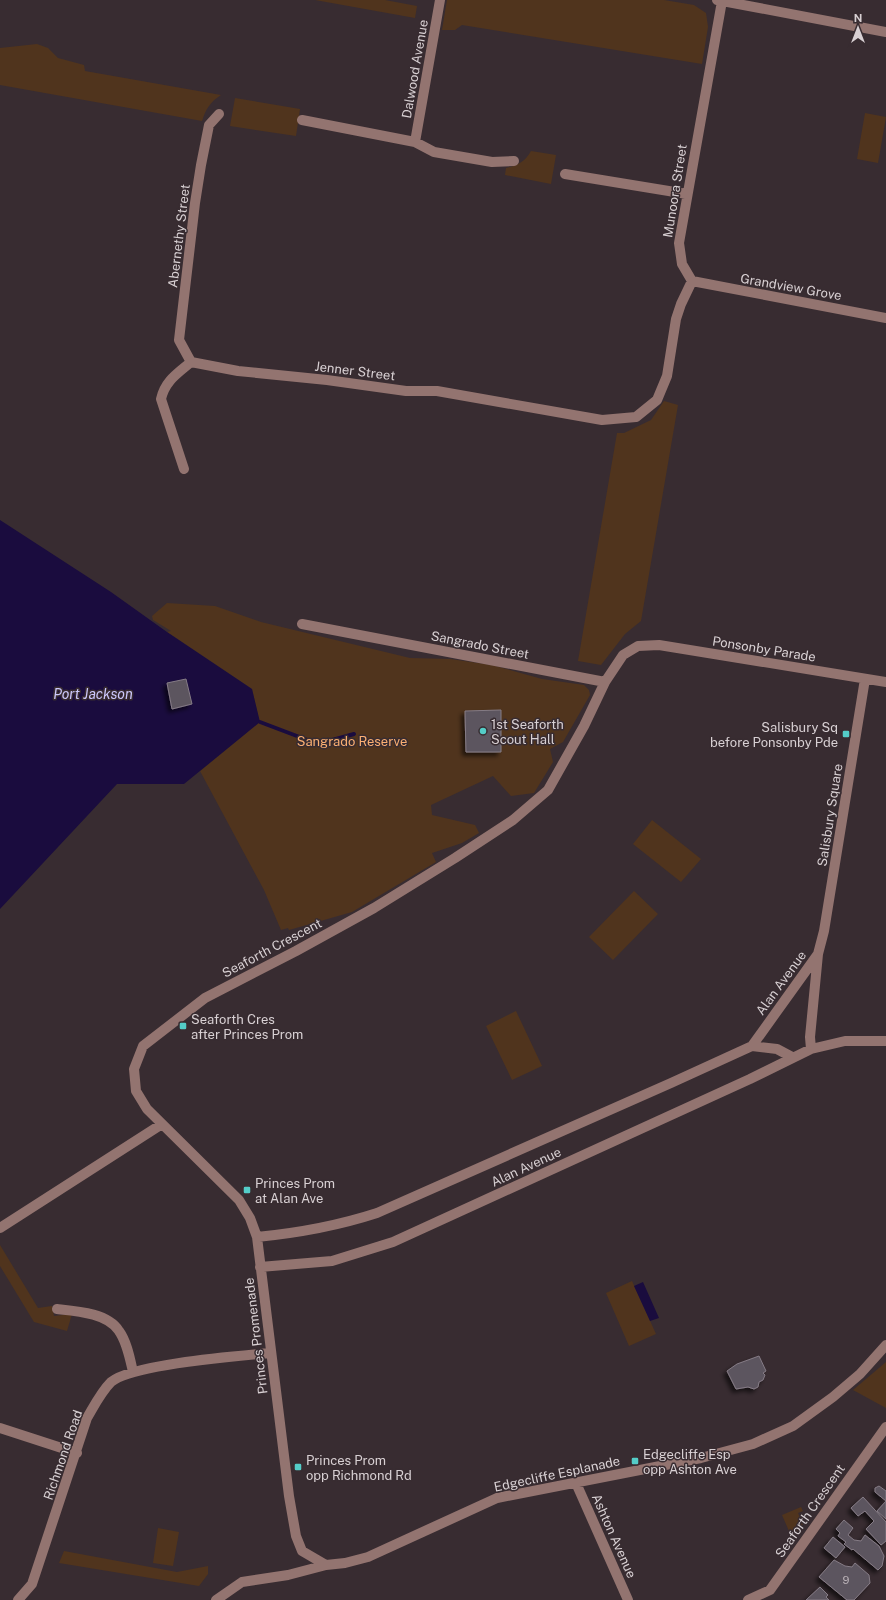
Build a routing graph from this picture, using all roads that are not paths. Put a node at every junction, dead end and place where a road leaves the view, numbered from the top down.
1 (440, 0) edge
2 (719, 0) edge
3 (886, 32) edge
4 (219, 114) dead end
5 (302, 120) dead end
6 (415, 142) junction
7 (514, 161) dead end
8 (565, 174) dead end
9 (687, 194) junction
10 (692, 281) junction
11 (886, 318) edge
12 (191, 362) junction
13 (184, 468) dead end
14 (302, 624) dead end
15 (865, 679) junction
16 (606, 682) junction
17 (886, 682) edge
18 (818, 954) junction
19 (886, 1041) edge
20 (752, 1046) junction
21 (811, 1049) junction
22 (792, 1057) junction
23 (162, 1124) junction
24 (0, 1228) edge
25 (257, 1237) junction
26 (260, 1267) junction
27 (57, 1309) dead end
28 (886, 1345) edge
29 (270, 1353) junction
30 (133, 1372) junction
31 (886, 1427) edge
32 (0, 1428) edge
33 (77, 1452) junction
34 (576, 1483) junction
35 (326, 1565) junction
36 (18, 1600) edge
37 (216, 1600) edge
38 (628, 1600) edge
39 (748, 1600) edge

1 - 6 street, Dalwood Avenue
2 - 3 street
2 - 9 street, Munoora Street
4 - 12 street, Abernethy Street
5 - 6 street
6 - 7 street
8 - 9 street
9 - 10 street, Munoora Street
10 - 11 street, Grandview Grove
10 - 12 street, Jenner Street
12 - 13 street
14 - 16 street, Sangrado Street
15 - 16 street, Ponsonby Parade
15 - 17 street, Ponsonby Parade
15 - 18 street, Salisbury Square
16 - 23 street, Seaforth Crescent
18 - 20 street, Alan Avenue
18 - 21 street, Alan Avenue
19 - 21 street, Alan Avenue
20 - 22 street
20 - 25 street, Alan Avenue
21 - 22 street, Alan Avenue
22 - 26 street, Alan Avenue
23 - 24 street
23 - 25 street, Princes Promenade
25 - 26 street, Princes Promenade
26 - 29 street, Princes Promenade
27 - 30 street
28 - 34 street, Edgecliffe Esplanade
29 - 30 street, Richmond Road
29 - 35 street, Princes Promenade
30 - 33 street, Richmond Road
31 - 39 street, Seaforth Crescent
32 - 33 street
33 - 36 street, Richmond Road
34 - 35 street, Edgecliffe Esplanade
34 - 38 street, Ashton Avenue
35 - 37 street, Edgecliffe Esplanade

